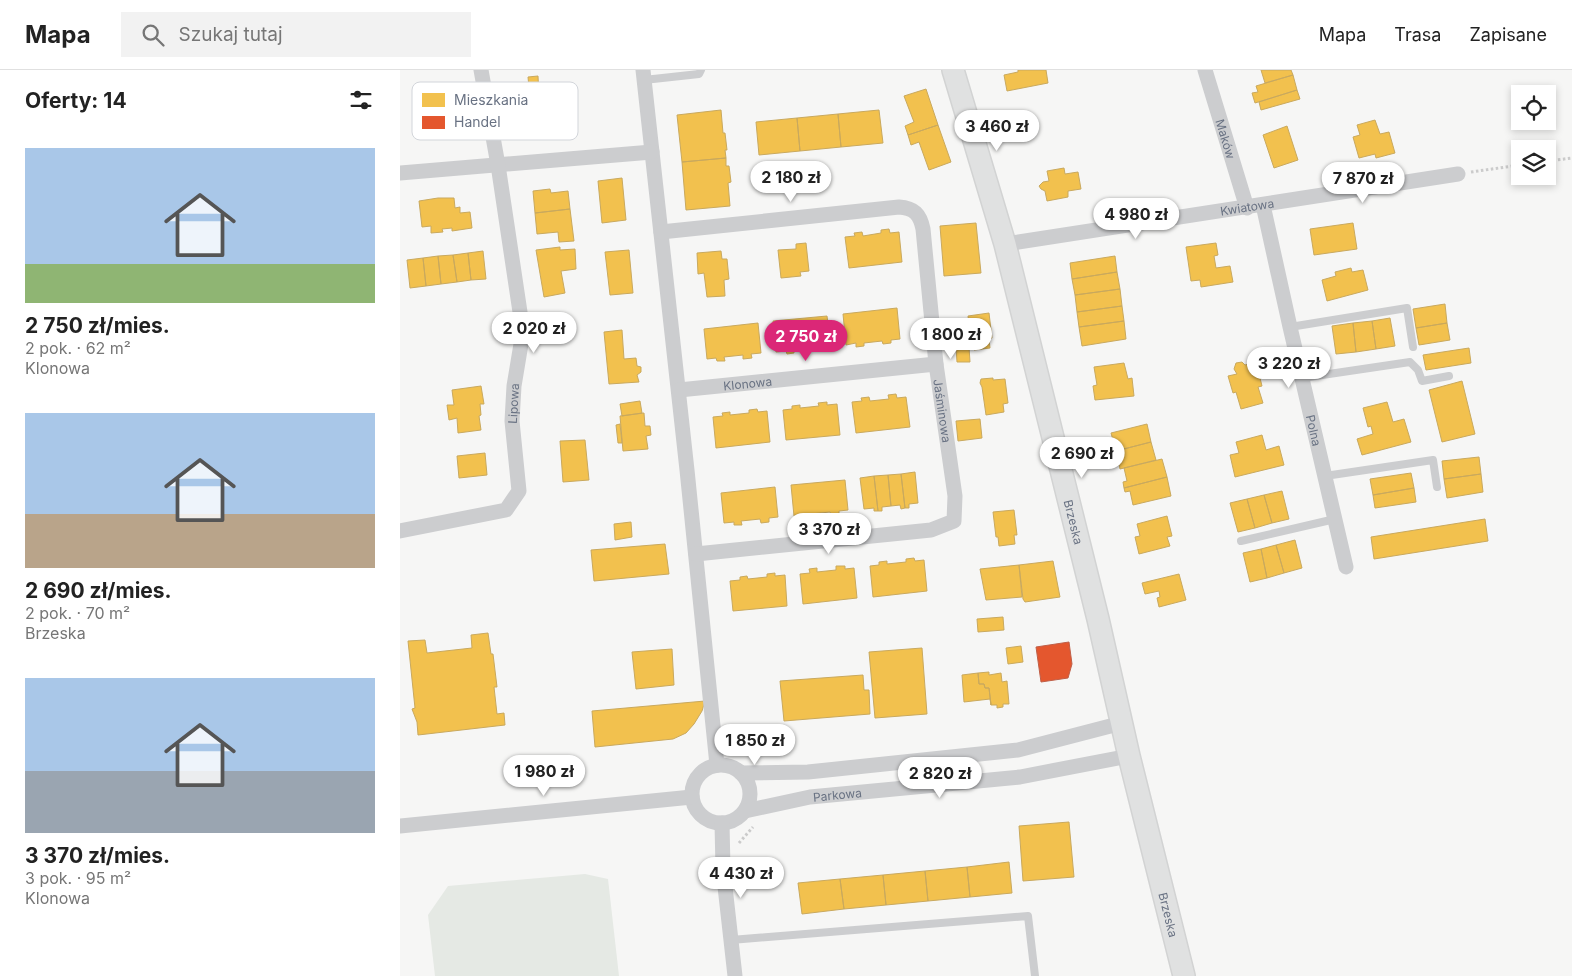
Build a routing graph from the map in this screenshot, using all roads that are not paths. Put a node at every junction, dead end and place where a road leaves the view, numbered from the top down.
1 (701, 70) edge
2 (953, 70) edge
3 (1205, 70) edge
4 (644, 75) edge
5 (494, 140) edge
6 (652, 152) junction
7 (498, 164) junction
8 (400, 173) edge
9 (1458, 174) road end
10 (1264, 205) junction
11 (1248, 208) junction
12 (661, 232) junction
13 (1005, 244) junction
14 (1290, 327) junction
15 (1413, 347) dead end
16 (936, 364) junction
17 (1449, 376) dead end
18 (1302, 378) junction
19 (679, 390) junction
20 (1325, 476) junction
21 (1437, 487) dead end
22 (1335, 519) junction
23 (400, 531) edge
24 (1241, 541) dead end
25 (696, 554) junction
26 (1346, 567) dead end
27 (1122, 723) junction
28 (1018, 750) junction
29 (1129, 756) junction
30 (717, 765) junction
31 (863, 766) junction
32 (741, 773) junction
33 (1020, 777) junction
34 (865, 792) junction
35 (692, 797) junction
36 (745, 811) junction
37 (722, 823) junction
38 (400, 826) edge
39 (731, 940) junction
40 (735, 976) edge
41 (1035, 976) edge
42 (1184, 976) edge

1 - 4 lane
2 - 13 street, Brzeska
3 - 11 street, Maków
4 - 6 street
5 - 7 street, Lipowa
6 - 7 street
6 - 12 street
7 - 8 street
7 - 23 street, Lipowa
9 - 10 street, Kwiatowa
10 - 11 street, Kwiatowa
10 - 14 street, Polna
11 - 13 street, Kwiatowa
12 - 16 street, Jaśminowa
12 - 19 street
13 - 27 street, Brzeska
14 - 15 lane
14 - 18 street, Polna
16 - 19 street, Klonowa
16 - 25 street, Jaśminowa
17 - 18 lane
18 - 20 street, Polna
19 - 25 street
20 - 21 lane
20 - 22 street, Polna
22 - 24 lane
22 - 26 street, Polna
25 - 30 street
27 - 28 street
27 - 29 street, Brzeska
28 - 31 street
28 - 33 street
29 - 33 street, Parkowa
29 - 42 street, Brzeska
30 - 32 street
30 - 35 street
31 - 32 street
31 - 34 street
32 - 36 street
33 - 34 street, Parkowa
34 - 36 street, Parkowa
35 - 37 street
35 - 38 street
36 - 37 street
37 - 39 street
39 - 40 street
39 - 41 lane

